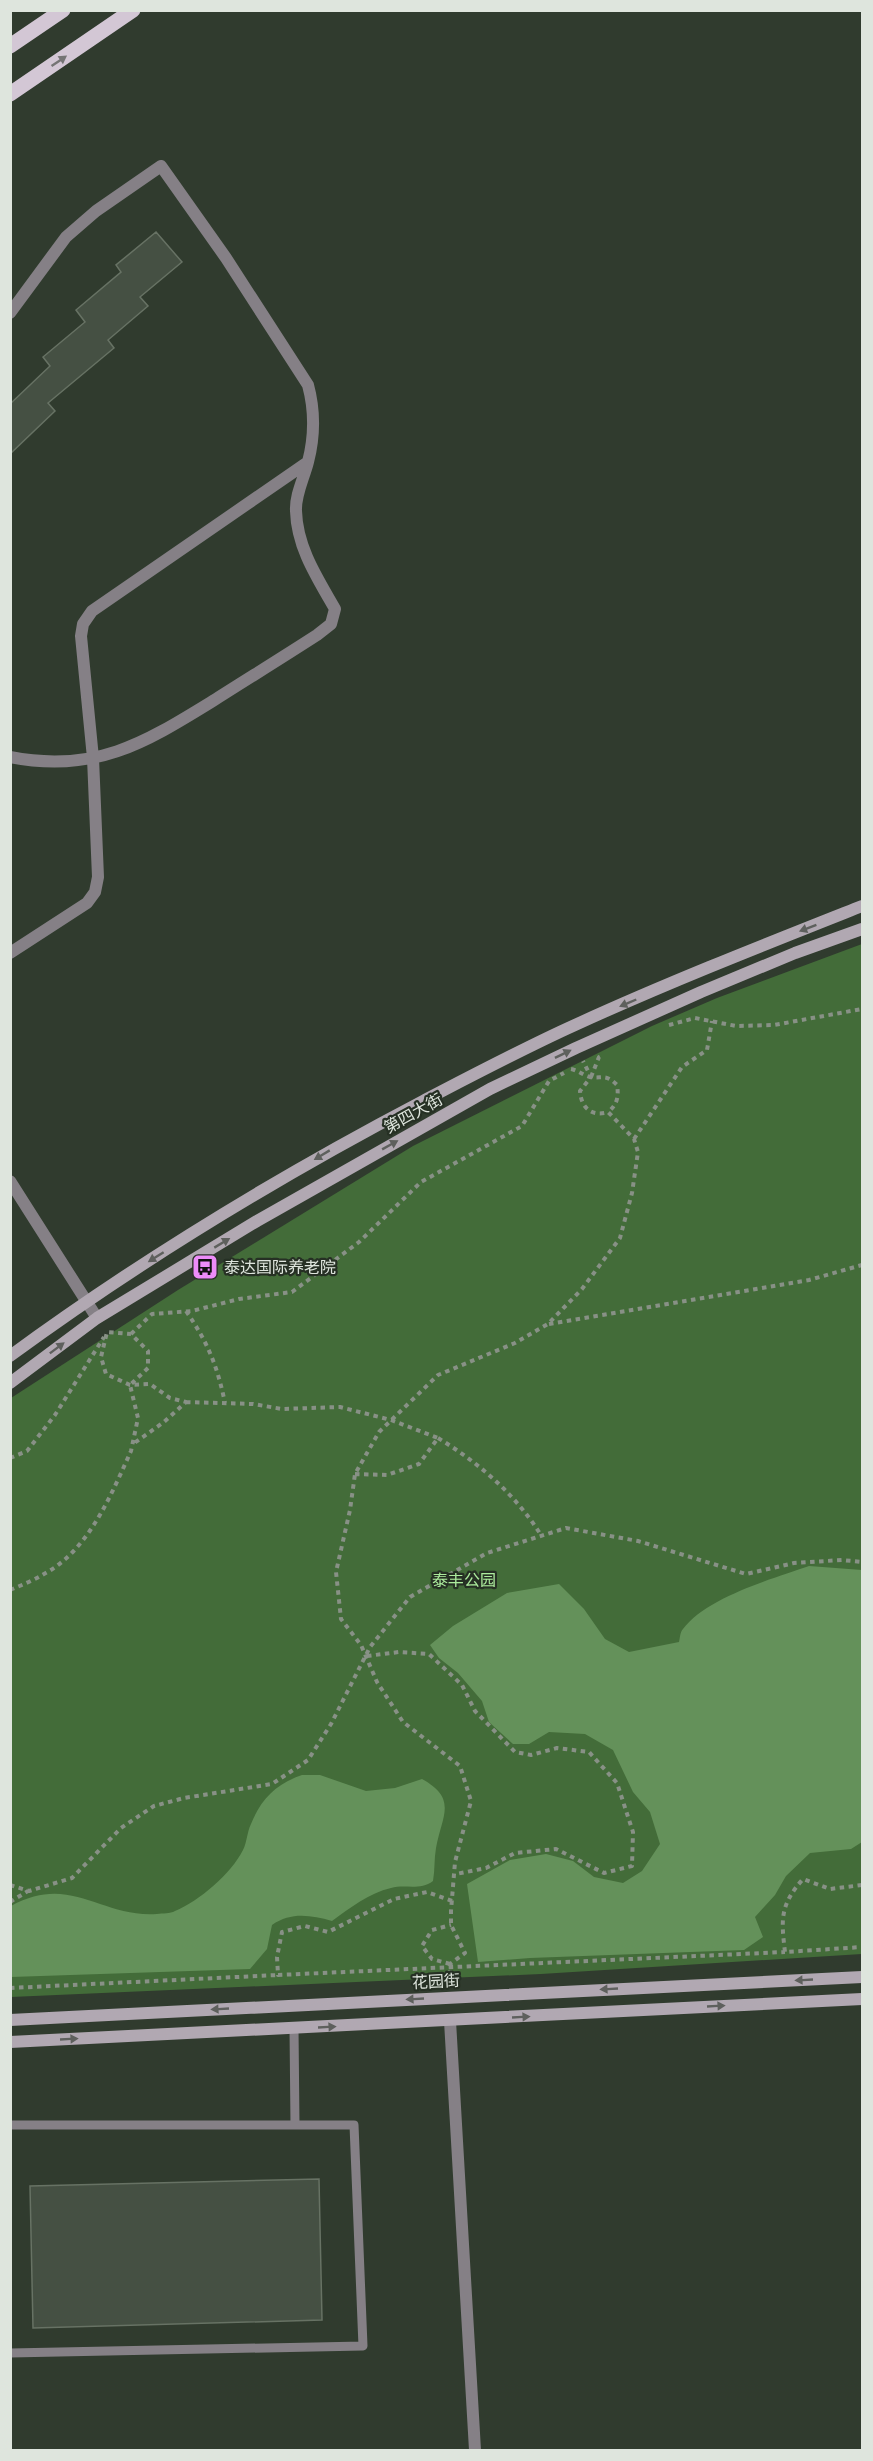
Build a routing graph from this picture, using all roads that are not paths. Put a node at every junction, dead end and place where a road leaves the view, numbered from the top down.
1 (63, 10) edge
2 (133, 10) edge
3 (10, 46) edge
4 (10, 94) edge
5 (10, 313) edge
6 (308, 462) junction
7 (10, 757) edge
8 (93, 758) junction
9 (862, 906) edge
10 (862, 929) edge
11 (10, 953) edge
12 (10, 1181) edge
13 (87, 1301) junction
14 (98, 1318) junction
15 (10, 1356) edge
16 (10, 1383) edge
17 (862, 1977) edge
18 (862, 1999) edge
19 (10, 2020) edge
20 (450, 2020) junction
21 (294, 2028) junction
22 (10, 2042) edge
23 (10, 2125) edge
24 (295, 2125) junction
25 (10, 2353) edge
26 (475, 2451) edge

1 - 3 main road
4 -> 2 main road
5 - 6 street
6 - 8 street
6 - 8 street
7 - 8 street
8 - 11 street
9 -> 13 street, 第四大街
14 -> 10 street, 第四大街
12 - 13 street
13 - 14 street
13 - 15 street, 第四大街
16 -> 14 street, 第四大街
17 -> 19 street, 花园街
20 -> 18 street
21 -> 20 street
20 - 26 street
22 -> 21 street
21 - 24 lane
23 - 24 lane
24 - 25 lane

